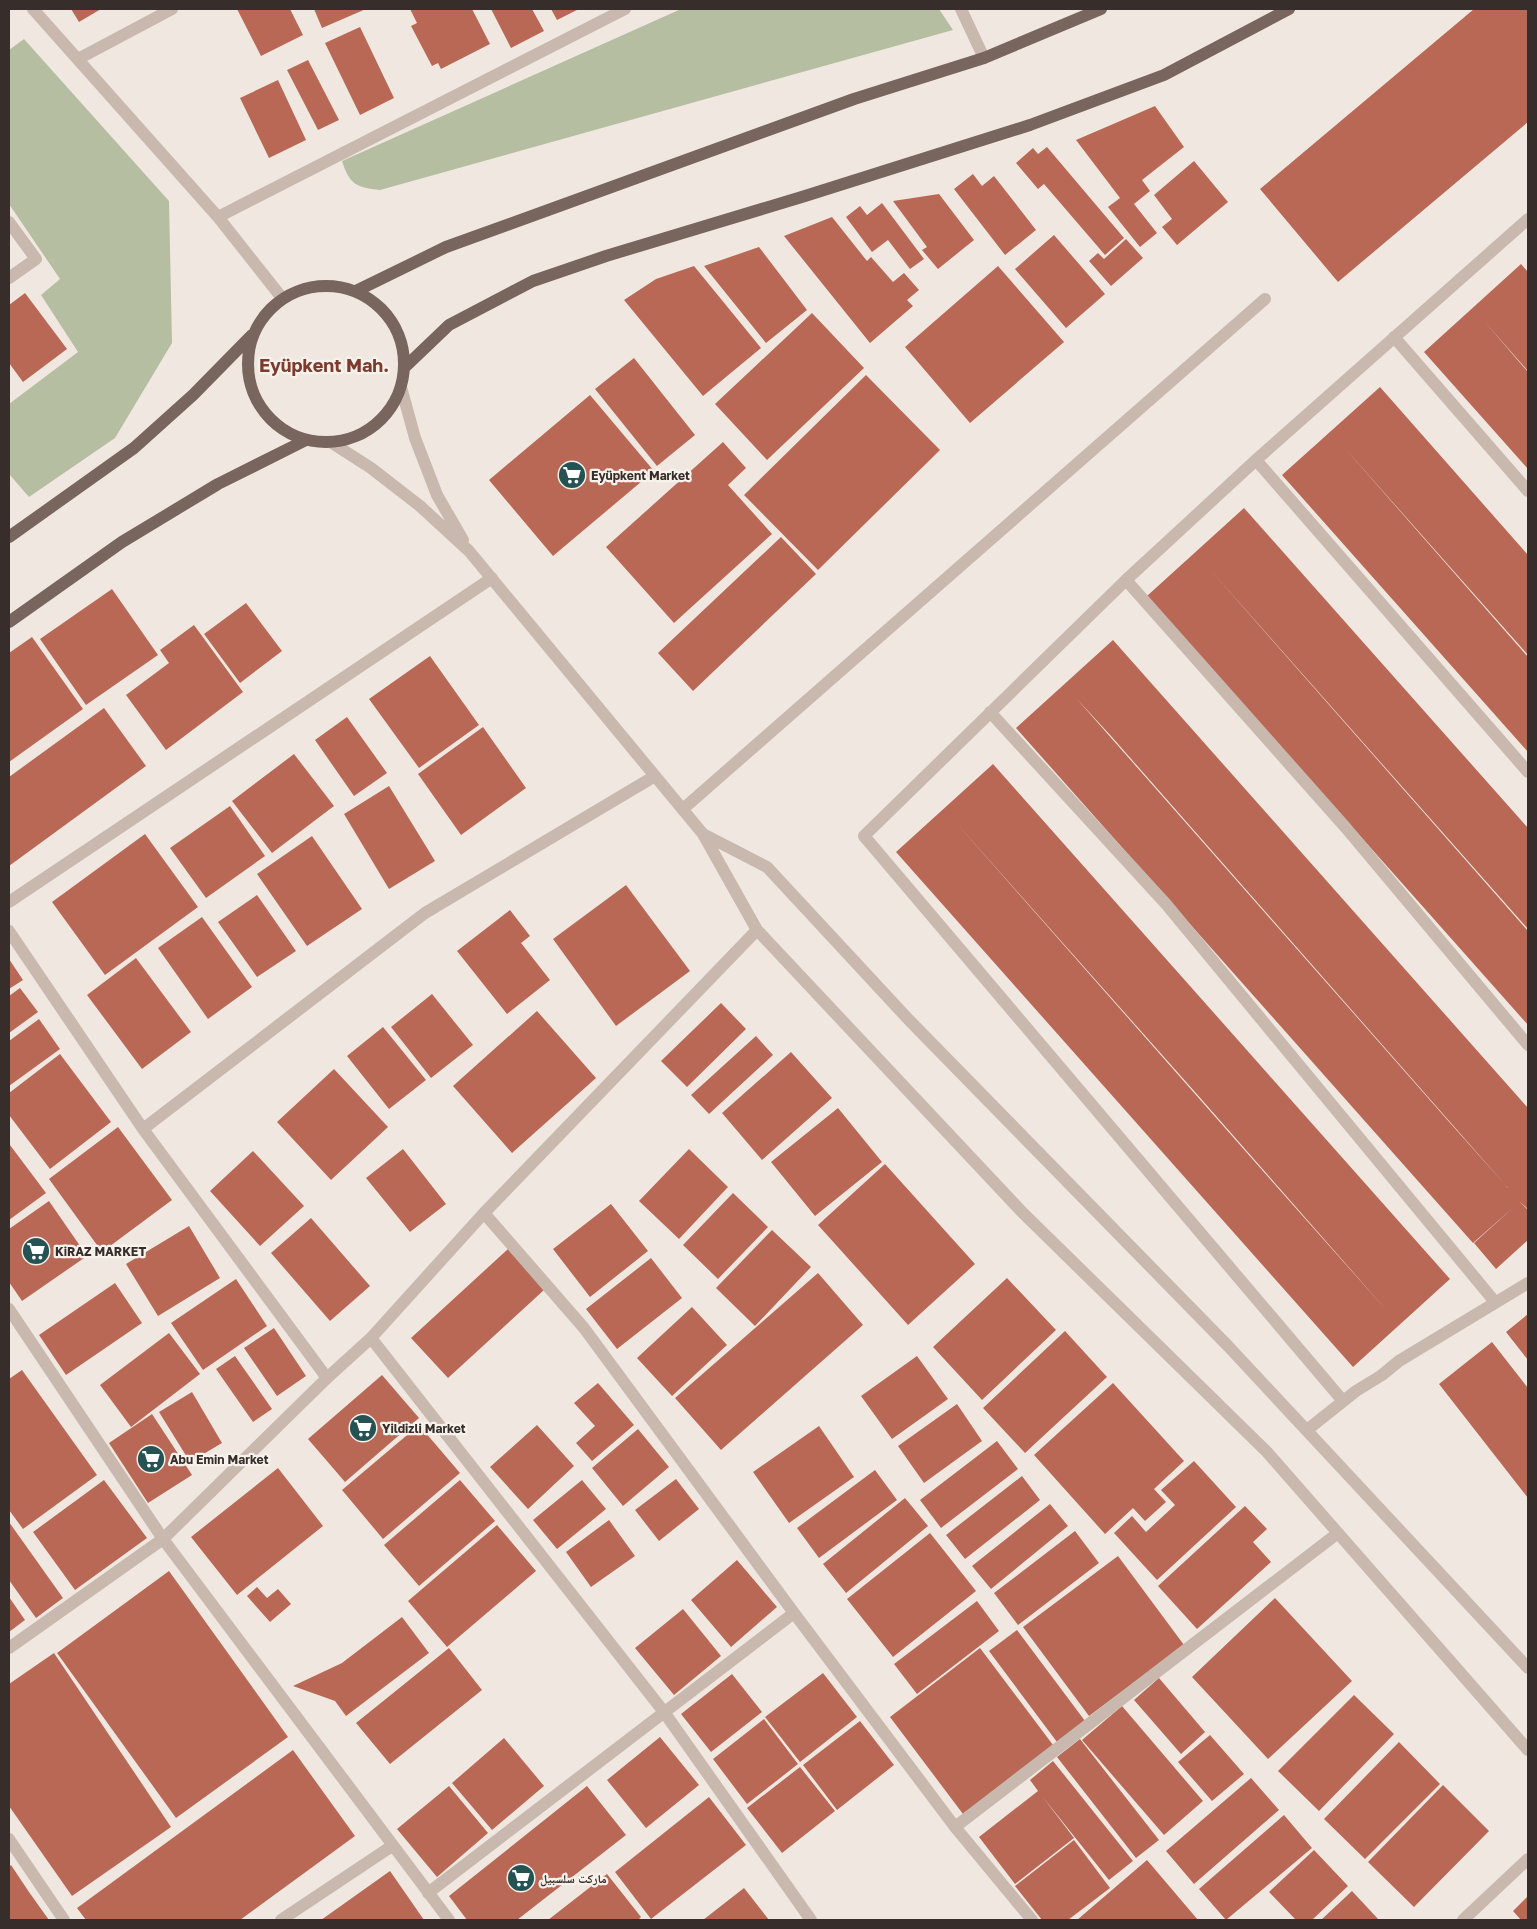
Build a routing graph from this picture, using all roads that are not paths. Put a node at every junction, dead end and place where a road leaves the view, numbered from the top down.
1 (33, 9) edge
2 (172, 9) edge
3 (625, 9) edge
4 (961, 9) edge
5 (1101, 9) edge
6 (1289, 9) edge
7 (984, 58) junction
8 (78, 59) junction
9 (218, 217) junction
10 (1528, 219) edge
11 (9, 222) edge
12 (9, 278) edge
13 (356, 291) junction
14 (282, 298) junction
15 (1265, 299) dead end
16 (252, 336) junction
17 (1394, 337) junction
18 (404, 368) junction
19 (401, 387) junction
20 (306, 440) junction
21 (332, 443) junction
22 (1256, 460) junction
23 (1528, 491) edge
24 (9, 537) edge
25 (469, 551) junction
26 (492, 578) junction
27 (1126, 580) junction
28 (9, 622) edge
29 (990, 712) junction
30 (1528, 772) edge
31 (655, 776) junction
32 (683, 809) junction
33 (703, 834) junction
34 (9, 902) edge
35 (757, 930) junction
36 (9, 931) edge
37 (1528, 1045) edge
38 (143, 1128) junction
39 (484, 1213) junction
40 (1528, 1283) edge
41 (1495, 1302) junction
42 (9, 1309) edge
43 (14, 1326) edge
44 (371, 1338) junction
45 (327, 1378) junction
46 (1344, 1401) junction
47 (1307, 1430) junction
48 (1338, 1533) junction
49 (163, 1539) junction
50 (794, 1613) junction
51 (9, 1648) edge
52 (1528, 1668) edge
53 (664, 1712) junction
54 (1528, 1750) edge
55 (955, 1826) junction
56 (9, 1840) edge
57 (392, 1846) junction
58 (1528, 1858) edge
59 (428, 1893) junction
60 (64, 1920) edge
61 (282, 1920) edge
62 (449, 1920) edge
63 (811, 1920) edge
64 (1032, 1920) edge
65 (1463, 1920) edge

1 - 8 street
2 - 8 street
3 - 9 street
4 - 7 street
5 - 7 main road
6 - 18 main road
7 - 13 main road
8 - 9 street
9 - 14 street
10 - 17 street
11 - 12 street
13 - 14 main road
13 - 18 main road
14 - 16 main road
15 - 32 street
16 - 20 main road
16 - 24 main road
17 - 22 street
17 - 23 street
18 - 19 main road
19 - 21 main road
19 - 25 street
20 - 21 main road
20 - 28 main road
21 - 25 street
22 - 27 street
22 - 30 street
25 - 26 street
26 - 31 street
26 - 34 street
27 - 29 street
27 - 37 street
29 - 41 street
29 - 46 street
31 - 32 street
31 - 38 street
32 - 33 street
33 - 35 street
33 - 47 street
35 - 39 street
35 - 48 street
36 - 38 street
38 - 45 street
39 - 44 street
39 - 50 street
40 - 41 street
41 - 46 street
42 - 43 street
43 - 49 street
44 - 45 street
44 - 53 street
45 - 49 street
46 - 47 street
47 - 52 street
48 - 54 street
48 - 55 street
49 - 51 street
49 - 57 street
50 - 53 street
50 - 55 street
53 - 59 street
53 - 63 street
55 - 64 street
56 - 60 street
57 - 59 street
57 - 61 street
58 - 65 street
59 - 62 street

